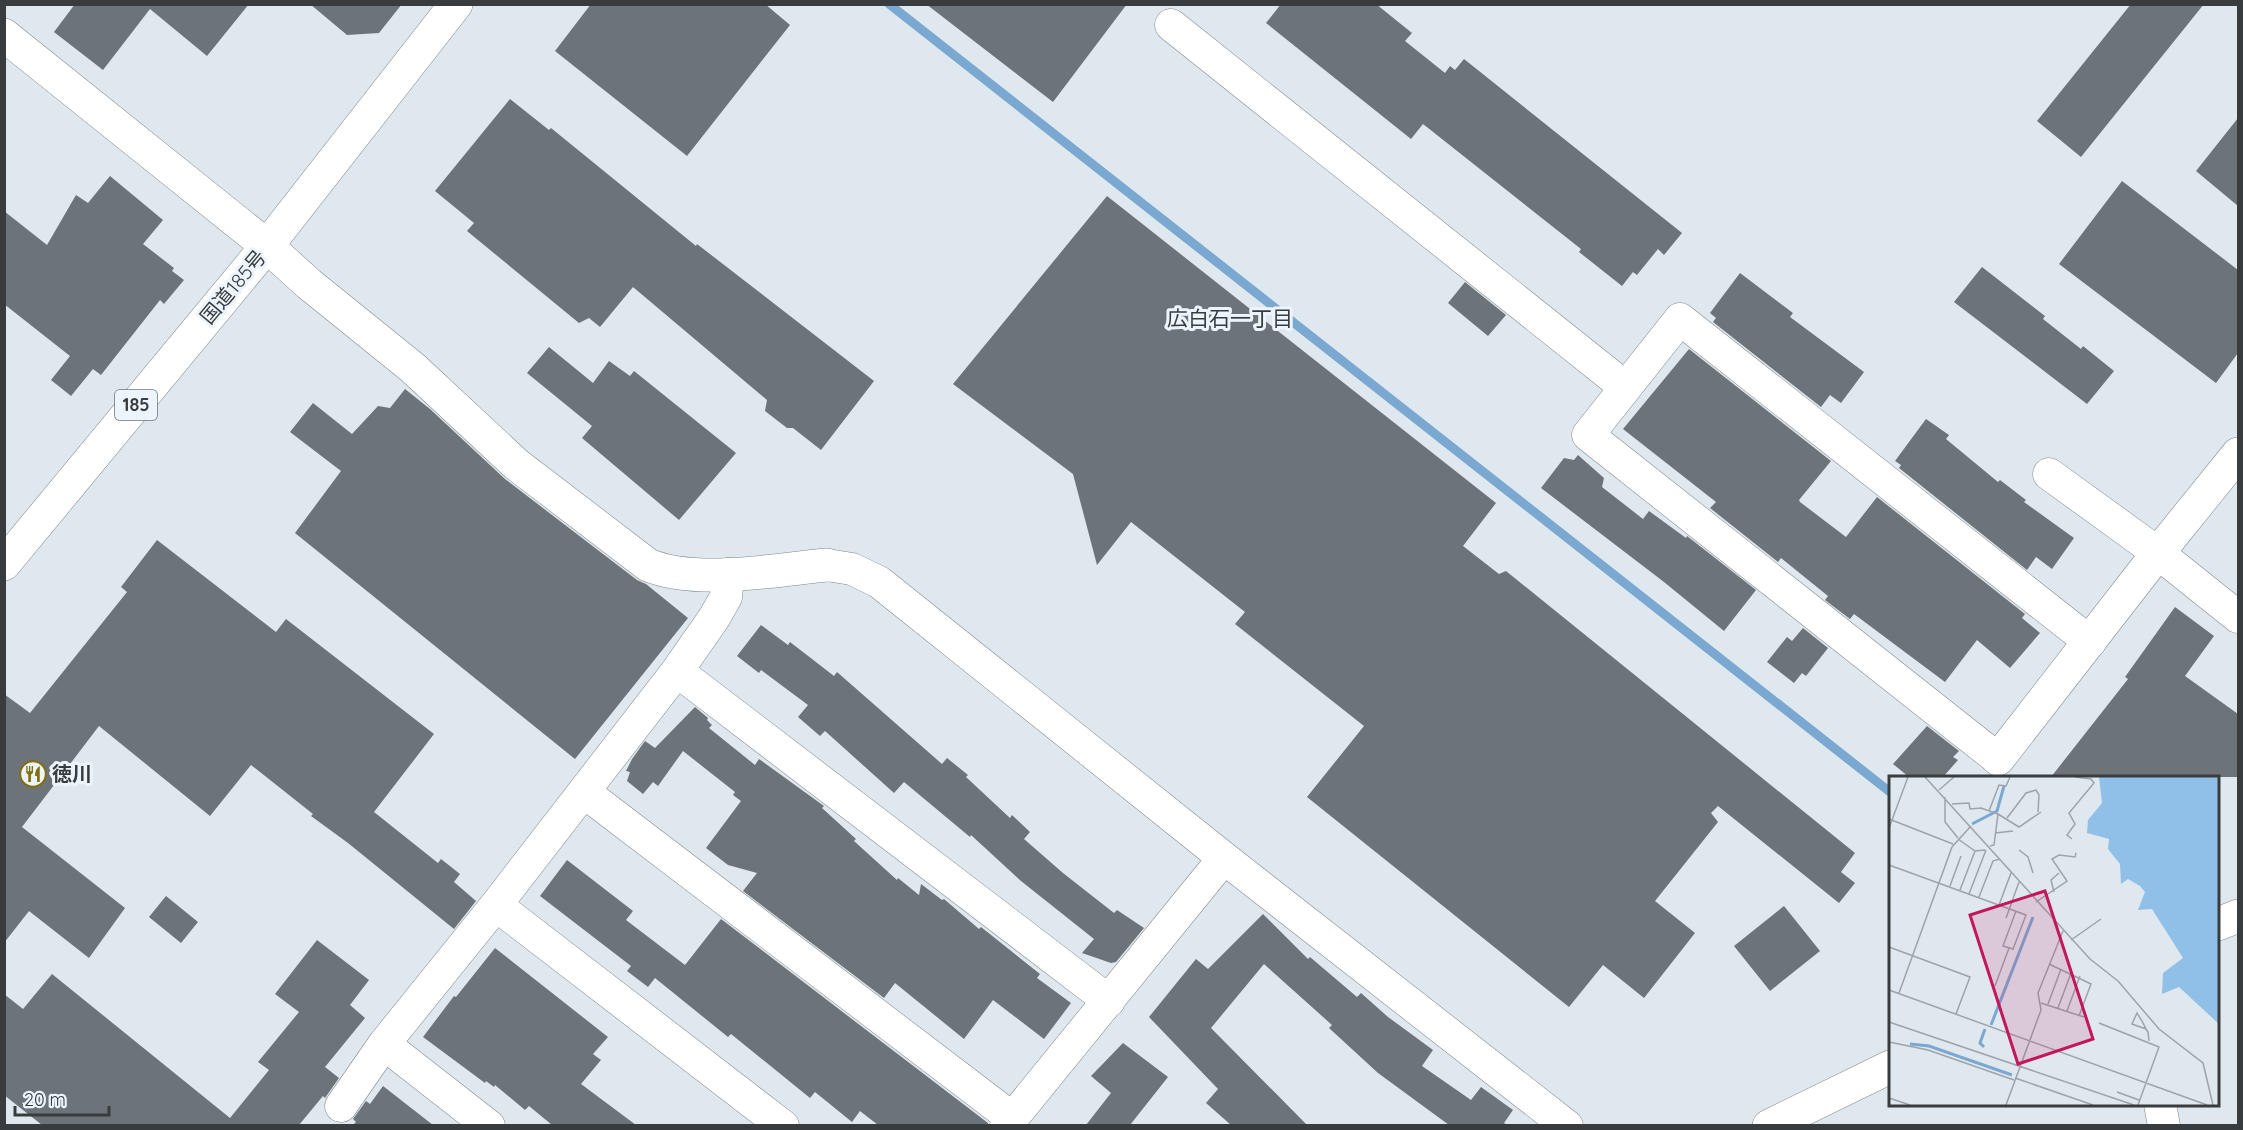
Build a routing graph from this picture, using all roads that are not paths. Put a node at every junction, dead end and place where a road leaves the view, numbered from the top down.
1 (456, 4) edge
2 (1171, 25) dead end
3 (4, 35) edge
4 (267, 246) junction
5 (1625, 387) junction
6 (2238, 454) edge
7 (2049, 474) dead end
8 (2158, 553) junction
9 (4, 564) edge
10 (827, 565) joint
11 (728, 574) junction
12 (2238, 617) edge
13 (2090, 642) junction
14 (677, 671) junction
15 (1998, 759) joint
16 (584, 792) junction
17 (1224, 858) junction
18 (496, 904) junction
19 (2238, 916) edge
20 (2219, 923) edge
21 (1109, 1001) junction
22 (384, 1044) junction
23 (1889, 1067) edge
24 (341, 1106) dead end
25 (2160, 1106) edge
26 (1009, 1122) edge
27 (489, 1125) edge
28 (783, 1125) edge
29 (1567, 1125) edge
30 (1769, 1125) edge
31 (2163, 1125) edge

1 - 4 main road, 国道185号 / 185
2 - 5 street
3 - 4 main road
4 - 9 main road, 国道185号 / 185
4 - 11 main road
5 - 13 street
5 - 15 street
6 - 8 main road
7 - 8 street
8 - 12 street
8 - 13 main road
10 - 11 main road
10 - 17 street
11 - 14 street
13 - 15 main road
14 - 16 street
14 - 21 street
16 - 18 street
16 - 26 street
17 - 21 street
17 - 29 street
18 - 22 street
18 - 28 street
19 - 20 main road
21 - 26 street
22 - 24 street
22 - 27 street
23 - 30 main road
25 - 31 street

